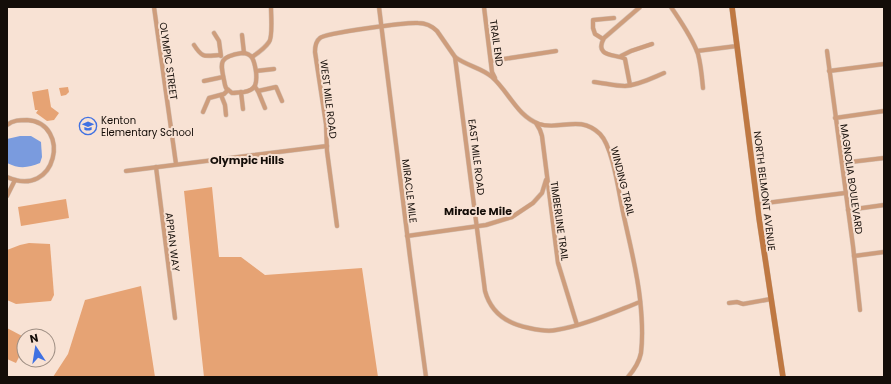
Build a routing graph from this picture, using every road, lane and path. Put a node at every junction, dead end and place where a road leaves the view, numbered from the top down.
1 (154, 7) edge
2 (271, 7) edge
3 (379, 7) edge
4 (484, 7) edge
5 (640, 7) edge
6 (671, 7) edge
7 (732, 7) edge
8 (614, 18) dead end
9 (381, 26) junction
10 (214, 33) dead end
11 (242, 35) dead end
12 (603, 39) junction
13 (652, 44) dead end
14 (194, 45) dead end
15 (737, 46) junction
16 (556, 51) dead end
17 (697, 51) junction
18 (827, 51) dead end
19 (244, 53) junction
20 (220, 55) junction
21 (621, 56) junction
22 (252, 57) junction
23 (455, 57) junction
24 (224, 59) junction
25 (491, 61) junction
26 (884, 64) edge
27 (274, 69) dead end
28 (829, 71) junction
29 (256, 72) junction
30 (664, 73) dead end
31 (223, 77) junction
32 (204, 80) dead end
33 (496, 80) junction
34 (594, 82) dead end
35 (630, 85) junction
36 (703, 88) dead end
37 (257, 89) junction
38 (228, 90) junction
39 (241, 92) junction
40 (221, 95) junction
41 (282, 101) dead end
42 (265, 108) dead end
43 (243, 109) dead end
44 (884, 111) edge
45 (203, 112) dead end
46 (226, 115) dead end
47 (835, 118) junction
48 (533, 120) junction
49 (7, 125) edge
50 (327, 146) junction
51 (884, 158) edge
52 (176, 164) junction
53 (842, 164) junction
54 (156, 167) junction
55 (126, 171) dead end
56 (7, 177) edge
57 (546, 178) junction
58 (15, 180) junction
59 (846, 193) junction
60 (7, 196) edge
61 (758, 204) junction
62 (884, 205) edge
63 (848, 210) junction
64 (337, 226) dead end
65 (477, 226) junction
66 (407, 236) junction
67 (884, 252) edge
68 (854, 256) junction
69 (771, 299) junction
70 (640, 302) junction
71 (729, 303) dead end
72 (860, 310) dead end
73 (175, 318) dead end
74 (578, 325) junction
75 (426, 377) edge
76 (628, 377) edge
77 (783, 377) edge

1 - 52 street, OLYMPIC STREET
2 - 22 street
3 - 9 street, MIRACLE MILE
4 - 25 street, TRAIL END
5 - 12 street
6 - 17 street
7 - 15 street, NORTH BELMONT AVENUE
8 - 12 street
9 - 23 street, EAST MILE ROAD
9 - 50 street, WEST MILE ROAD
9 - 66 street, MIRACLE MILE
10 - 20 street
11 - 19 street
12 - 21 street
13 - 21 street
14 - 20 street
15 - 17 street
15 - 61 street, NORTH BELMONT AVENUE
16 - 25 street
17 - 36 street
18 - 28 street, MAGNOLIA BOULEVARD
19 - 22 street
19 - 24 street
20 - 24 street
21 - 35 street
22 - 29 street
23 - 33 street, WINDING TRAIL
23 - 65 street, EAST MILE ROAD
24 - 31 street
25 - 33 street, TRAIL END
26 - 28 street
27 - 29 street
28 - 47 street, MAGNOLIA BOULEVARD
29 - 37 street
30 - 35 street
31 - 32 street
31 - 38 street
33 - 48 street, WINDING TRAIL
34 - 35 street
37 - 39 street
37 - 41 street
37 - 42 street
38 - 39 street
38 - 40 street
39 - 43 street
40 - 45 street
40 - 46 street
44 - 47 street
47 - 53 street, MAGNOLIA BOULEVARD
48 - 57 street, TIMBERLINE TRAIL
48 - 70 street, WINDING TRAIL
49 - 58 street
50 - 52 street
50 - 64 street, WEST MILE ROAD
51 - 53 street
52 - 54 street
53 - 59 street, MAGNOLIA BOULEVARD
54 - 55 street
54 - 73 street, APPIAN WAY
56 - 58 street
57 - 65 street
57 - 74 street, TIMBERLINE TRAIL
58 - 60 street
59 - 61 street
59 - 63 street, MAGNOLIA BOULEVARD
61 - 69 street, NORTH BELMONT AVENUE
62 - 63 street
63 - 68 street, MAGNOLIA BOULEVARD
65 - 66 street
65 - 74 street, EAST MILE ROAD
66 - 75 street, MIRACLE MILE
67 - 68 street
68 - 72 street, MAGNOLIA BOULEVARD
69 - 71 street
69 - 77 street, NORTH BELMONT AVENUE
70 - 74 street, EAST MILE ROAD
70 - 76 street, WINDING TRAIL

